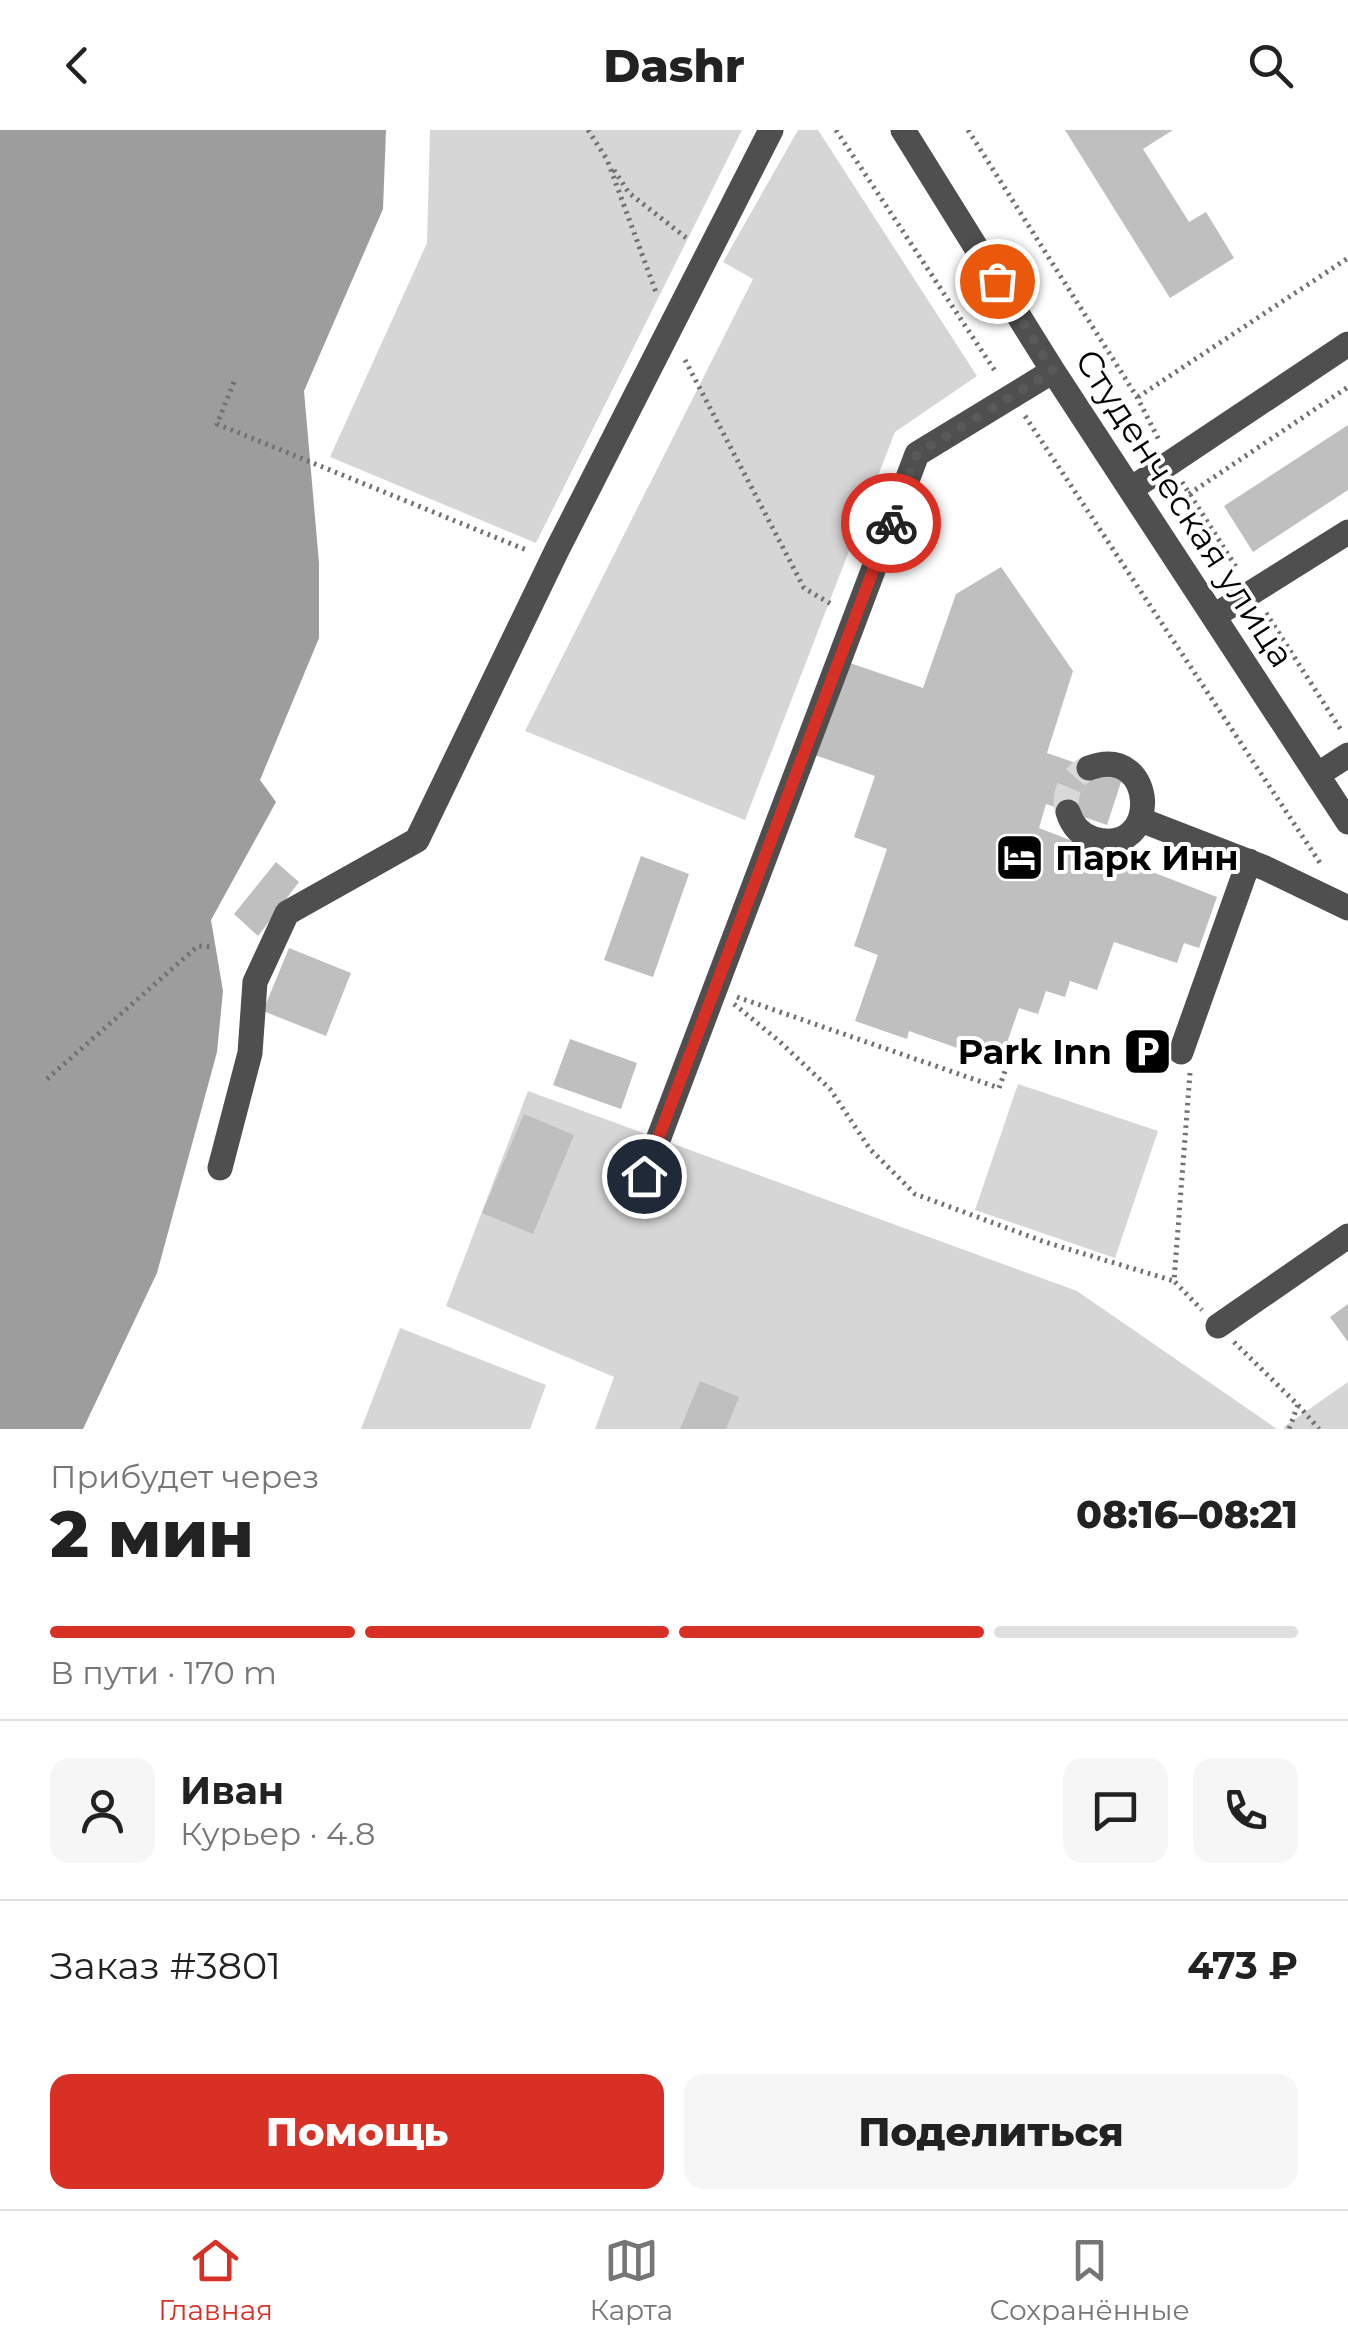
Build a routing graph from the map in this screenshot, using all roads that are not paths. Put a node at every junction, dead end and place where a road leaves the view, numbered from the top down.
1 (770, 130) edge
2 (903, 130) edge
3 (1348, 344) edge
4 (1053, 371) junction
5 (1130, 489) junction
6 (1348, 532) edge
7 (1214, 616) junction
8 (1348, 755) edge
9 (1089, 768) dead end
10 (1317, 774) junction
11 (1068, 812) dead end
12 (1141, 820) junction
13 (1348, 822) edge
14 (1249, 861) junction
15 (1348, 908) edge
16 (1180, 1052) road end
17 (220, 1168) dead end
18 (644, 1176) dead end
19 (1348, 1236) edge
20 (1218, 1326) road end

1 - 17 street
2 - 4 street, Студенческая улица
3 - 5 street
4 - 5 street, Студенческая улица
4 - 18 street
5 - 7 street, Студенческая улица
6 - 7 street
7 - 10 street, Студенческая улица
8 - 10 street
9 - 12 street
10 - 13 street, Студенческая улица
11 - 12 street
12 - 14 street
14 - 15 street
14 - 16 street
19 - 20 street

